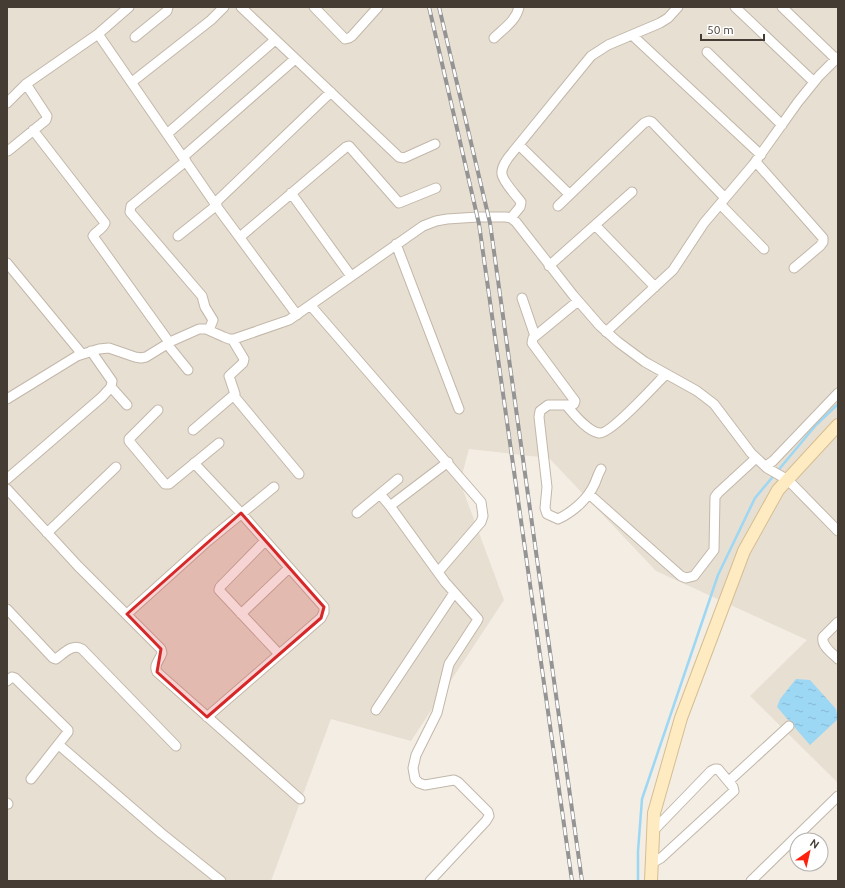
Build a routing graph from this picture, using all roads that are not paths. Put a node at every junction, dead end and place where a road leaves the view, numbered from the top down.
1 (129, 7) edge
2 (168, 7) edge
3 (224, 7) edge
4 (241, 7) edge
5 (314, 7) edge
6 (378, 7) edge
7 (519, 7) edge
8 (678, 7) edge
9 (735, 7) edge
10 (782, 7) edge
11 (98, 34) junction
12 (632, 35) junction
13 (135, 37) dead end
14 (494, 38) dead end
15 (275, 40) junction
16 (707, 52) dead end
17 (837, 58) edge
18 (296, 59) junction
19 (132, 82) junction
20 (814, 82) junction
21 (26, 84) junction
22 (331, 92) junction
23 (7, 103) edge
24 (782, 125) junction
25 (33, 130) junction
26 (167, 134) junction
27 (436, 144) dead end
28 (519, 144) junction
29 (8, 151) edge
30 (758, 158) junction
31 (185, 159) junction
32 (436, 188) dead end
33 (632, 192) dead end
34 (291, 193) junction
35 (569, 194) junction
36 (723, 201) junction
37 (216, 204) junction
38 (558, 206) dead end
39 (510, 218) junction
40 (595, 225) junction
41 (178, 236) dead end
42 (240, 237) junction
43 (396, 244) junction
44 (764, 249) dead end
45 (7, 263) edge
46 (549, 266) junction
47 (794, 268) dead end
48 (351, 276) junction
49 (655, 286) junction
50 (522, 298) dead end
51 (578, 301) junction
52 (312, 306) junction
53 (297, 315) junction
54 (209, 330) junction
55 (606, 332) junction
56 (535, 336) junction
57 (232, 339) junction
58 (168, 343) junction
59 (87, 353) junction
60 (188, 370) dead end
61 (666, 374) junction
62 (111, 387) junction
63 (838, 393) edge
64 (234, 396) junction
65 (7, 399) edge
66 (127, 405) dead end
67 (566, 405) junction
68 (459, 409) dead end
69 (158, 410) dead end
70 (838, 425) edge
71 (193, 430) dead end
72 (219, 443) dead end
73 (756, 458) junction
74 (448, 462) junction
75 (194, 463) junction
76 (116, 467) dead end
77 (767, 467) junction
78 (602, 469) dead end
79 (299, 474) dead end
80 (784, 478) junction
81 (7, 479) edge
82 (398, 479) dead end
83 (274, 487) dead end
84 (7, 489) edge
85 (380, 494) junction
86 (589, 494) junction
87 (390, 506) junction
88 (241, 513) junction
89 (357, 513) dead end
90 (838, 531) edge
91 (47, 533) junction
92 (265, 541) junction
93 (289, 568) junction
94 (438, 572) junction
95 (454, 593) junction
96 (7, 610) edge
97 (128, 614) junction
98 (241, 614) junction
99 (838, 622) edge
100 (279, 654) junction
101 (838, 659) edge
102 (7, 681) edge
103 (376, 710) dead end
104 (207, 717) junction
105 (789, 726) dead end
106 (59, 745) junction
107 (176, 746) dead end
108 (31, 780) dead end
109 (729, 781) junction
110 (838, 796) edge
111 (300, 799) dead end
112 (653, 831) junction
113 (652, 863) junction
114 (221, 881) edge
115 (430, 881) edge
116 (651, 881) edge
117 (751, 881) edge

1 - 11 street
2 - 13 street
3 - 19 street
4 - 15 street
5 - 6 street
7 - 14 street
8 - 12 street
9 - 20 street
10 - 17 street
11 - 19 street
11 - 21 street
12 - 28 street
12 - 30 street
15 - 18 street
15 - 26 street
16 - 24 street
17 - 20 street
18 - 22 street
18 - 31 street
19 - 26 street
20 - 24 street
21 - 23 street
21 - 25 street
22 - 27 street
22 - 37 street
24 - 30 street
25 - 29 street
25 - 58 street
26 - 31 street
28 - 35 street
28 - 39 street
30 - 36 street
30 - 47 street
31 - 37 street
31 - 54 street
32 - 34 street
33 - 40 street
34 - 42 street
34 - 48 street
35 - 36 street
35 - 38 street
36 - 44 street
36 - 49 street
37 - 41 street
37 - 42 street
39 - 43 street
39 - 46 street
40 - 46 street
40 - 49 street
42 - 53 street
43 - 48 street
43 - 68 street
45 - 59 street
46 - 51 street
48 - 52 street
49 - 55 street
50 - 56 street
51 - 55 street
51 - 56 street
52 - 53 street
52 - 74 street
53 - 57 street
54 - 57 street
54 - 58 street
55 - 61 street
56 - 67 street
57 - 64 street
58 - 59 street
58 - 60 street
59 - 62 street
59 - 65 street
61 - 67 street
61 - 73 street
62 - 66 street
62 - 81 street
63 - 77 street
64 - 71 street
64 - 79 street
67 - 86 street
69 - 75 street
70 - 80 street
72 - 75 street
73 - 77 street
73 - 86 street
74 - 87 street
74 - 94 street
75 - 88 street
76 - 91 street
77 - 80 street
78 - 86 street
80 - 90 street
80 - 112 street
82 - 85 street
83 - 88 street
84 - 91 street
85 - 87 street
85 - 89 street
87 - 94 street
88 - 92 street
88 - 97 street
91 - 97 street
92 - 93 street
92 - 98 street
93 - 98 street
93 - 100 street
94 - 95 street
95 - 103 street
95 - 115 street
96 - 107 street
97 - 104 street
98 - 100 street
99 - 101 street
100 - 104 street
102 - 106 street
104 - 111 street
105 - 109 street
106 - 108 street
106 - 114 street
109 - 112 street
109 - 113 street
110 - 117 street
112 - 113 street
113 - 116 street

